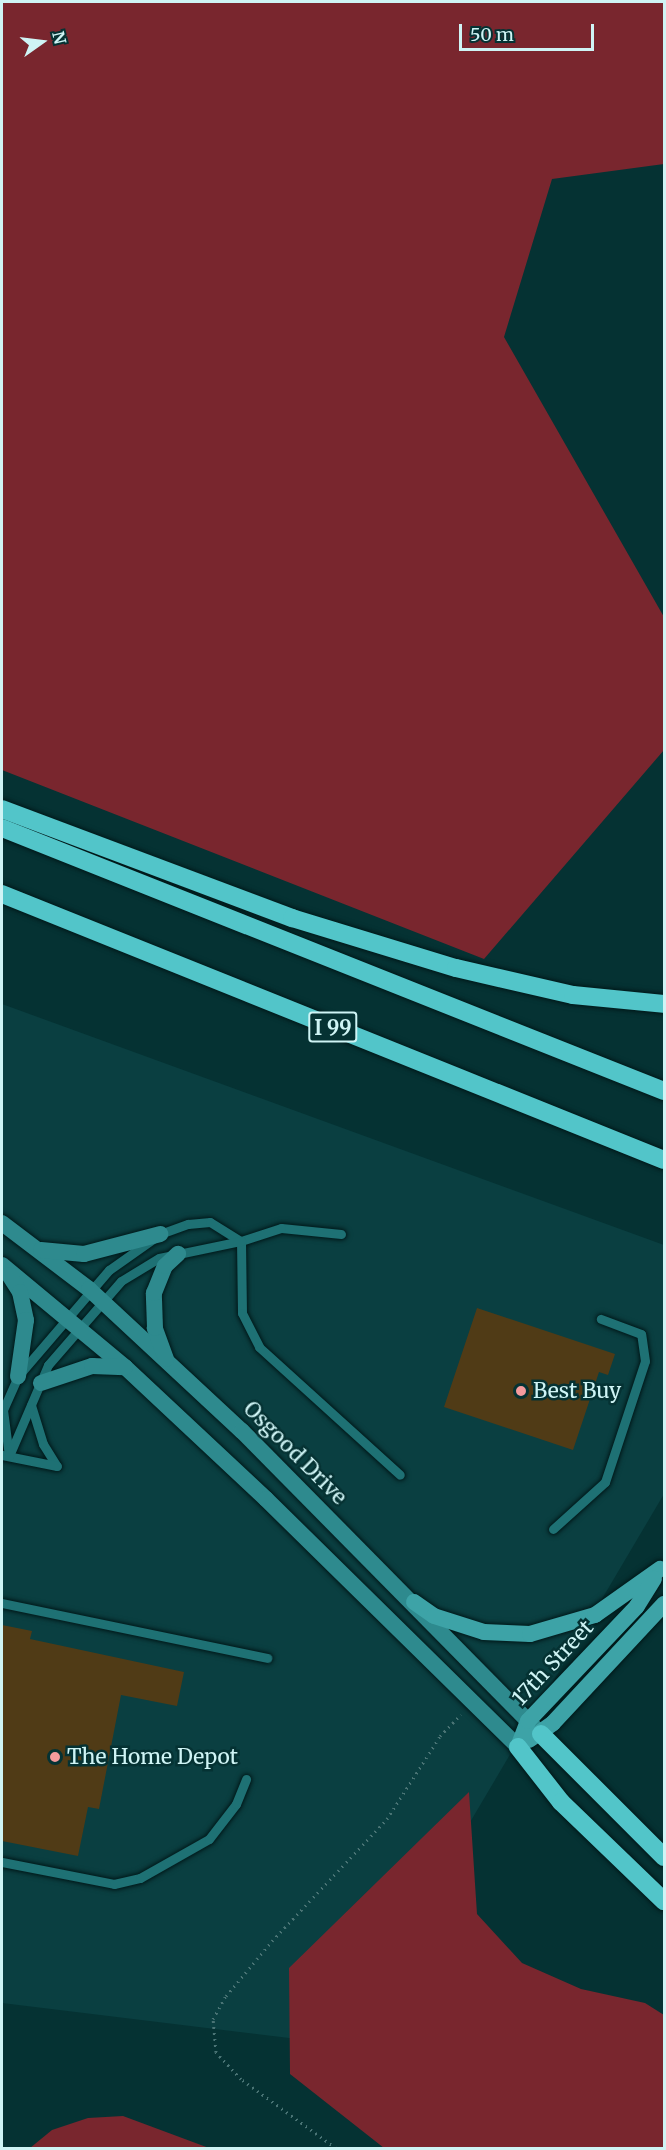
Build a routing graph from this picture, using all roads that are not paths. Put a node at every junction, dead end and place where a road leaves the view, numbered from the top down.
1 (2, 809) edge
2 (2, 828) edge
3 (2, 894) edge
4 (664, 1004) edge
5 (664, 1091) edge
6 (664, 1160) edge
7 (2, 1223) edge
8 (160, 1234) junction
9 (341, 1234) dead end
10 (241, 1241) junction
11 (39, 1250) junction
12 (178, 1254) junction
13 (2, 1266) edge
14 (89, 1289) junction
15 (103, 1302) junction
16 (66, 1315) junction
17 (602, 1319) dead end
18 (79, 1326) junction
19 (167, 1362) junction
20 (125, 1367) junction
21 (18, 1376) junction
22 (41, 1383) junction
23 (31, 1405) junction
24 (2, 1411) edge
25 (5, 1456) edge
26 (400, 1475) dead end
27 (553, 1529) dead end
28 (662, 1566) edge
29 (414, 1602) junction
30 (2, 1603) edge
31 (664, 1604) edge
32 (267, 1658) dead end
33 (534, 1728) junction
34 (518, 1747) junction
35 (246, 1779) dead end
36 (664, 1857) edge
37 (2, 1862) edge
38 (664, 1901) edge

1 - 4 highway
2 - 5 highway
3 - 6 highway, I 99
7 - 11 main road, Osgood Drive
8 - 10 lane
8 - 11 main road
8 - 14 lane
9 - 10 lane
10 - 12 lane
10 - 26 lane
11 - 14 main road, Osgood Drive
12 - 15 lane
12 - 19 main road
13 - 16 main road
13 - 21 main road
14 - 15 main road, Osgood Drive
14 - 16 lane
15 - 18 lane
15 - 19 main road, Osgood Drive
16 - 18 main road
16 - 21 lane
17 - 27 lane
18 - 20 main road
18 - 22 lane
19 - 29 main road, Osgood Drive
20 - 22 main road
20 - 34 main road
21 - 24 lane
22 - 23 lane
23 - 25 lane
23 - 25 lane
24 - 25 lane
28 - 29 main road
28 - 33 main road, 17th Street
29 - 33 main road, Osgood Drive
30 - 32 lane
31 - 33 main road, 17th Street
33 - 34 main road, 17th Street
33 - 36 highway
34 - 38 highway
35 - 37 lane

